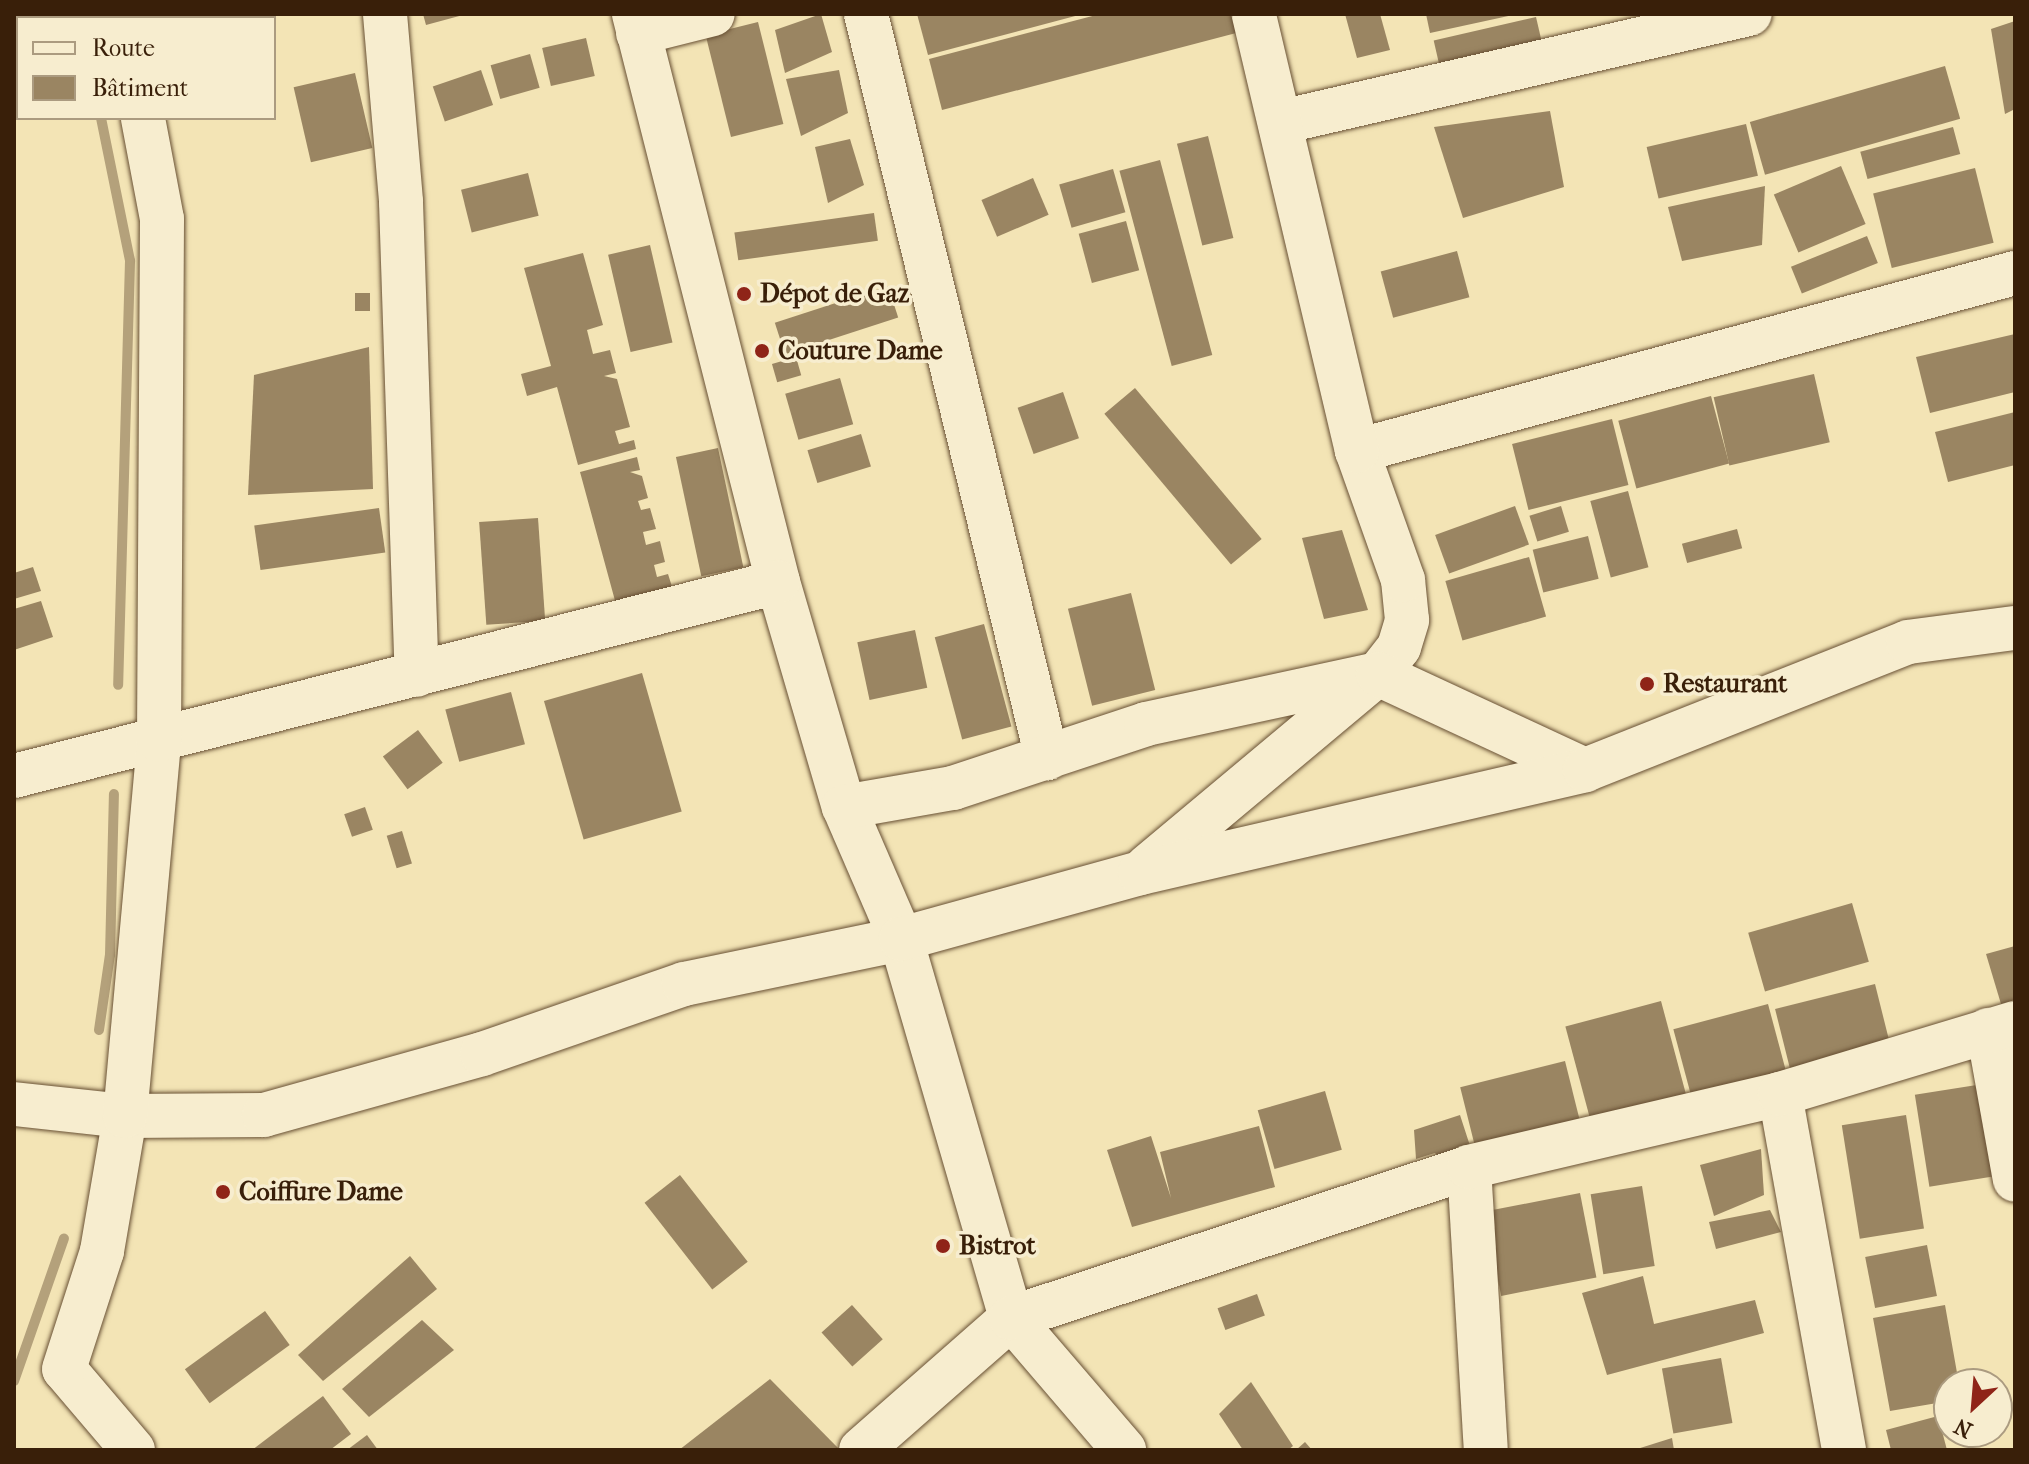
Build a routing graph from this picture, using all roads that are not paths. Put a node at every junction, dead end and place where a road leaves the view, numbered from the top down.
1 (385, 14) edge
2 (713, 14) edge
3 (866, 14) edge
4 (1254, 14) edge
5 (1750, 14) edge
6 (636, 24) edge
7 (143, 120) edge
8 (1281, 122) junction
9 (2015, 273) edge
10 (1357, 451) junction
11 (778, 582) junction
12 (2015, 628) edge
13 (1378, 674) junction
14 (417, 675) junction
15 (159, 740) junction
16 (1047, 758) junction
17 (1585, 770) junction
18 (14, 776) edge
19 (844, 807) junction
20 (1140, 873) junction
21 (901, 939) junction
22 (2002, 1027) edge
23 (1780, 1094) junction
24 (14, 1104) edge
25 (125, 1116) junction
26 (1469, 1167) junction
27 (2015, 1180) edge
28 (1011, 1318) junction
29 (133, 1450) edge
30 (861, 1450) edge
31 (1124, 1450) edge
32 (1486, 1450) edge
33 (1844, 1450) edge

1 - 14 street
2 - 6 street
3 - 16 street
4 - 8 street
5 - 8 street
6 - 11 street
7 - 15 street
8 - 10 street
9 - 10 street
10 - 13 street
11 - 14 street
11 - 19 street
12 - 17 street
13 - 16 street
13 - 17 street
13 - 20 street
14 - 15 street
15 - 18 street
15 - 25 street
16 - 19 street
17 - 20 street
19 - 21 street
20 - 21 street
21 - 25 street
21 - 28 street
22 - 23 street
22 - 27 street
23 - 26 street
23 - 33 street
24 - 25 street
25 - 29 street
26 - 28 street
26 - 32 street
28 - 30 street
28 - 31 street

